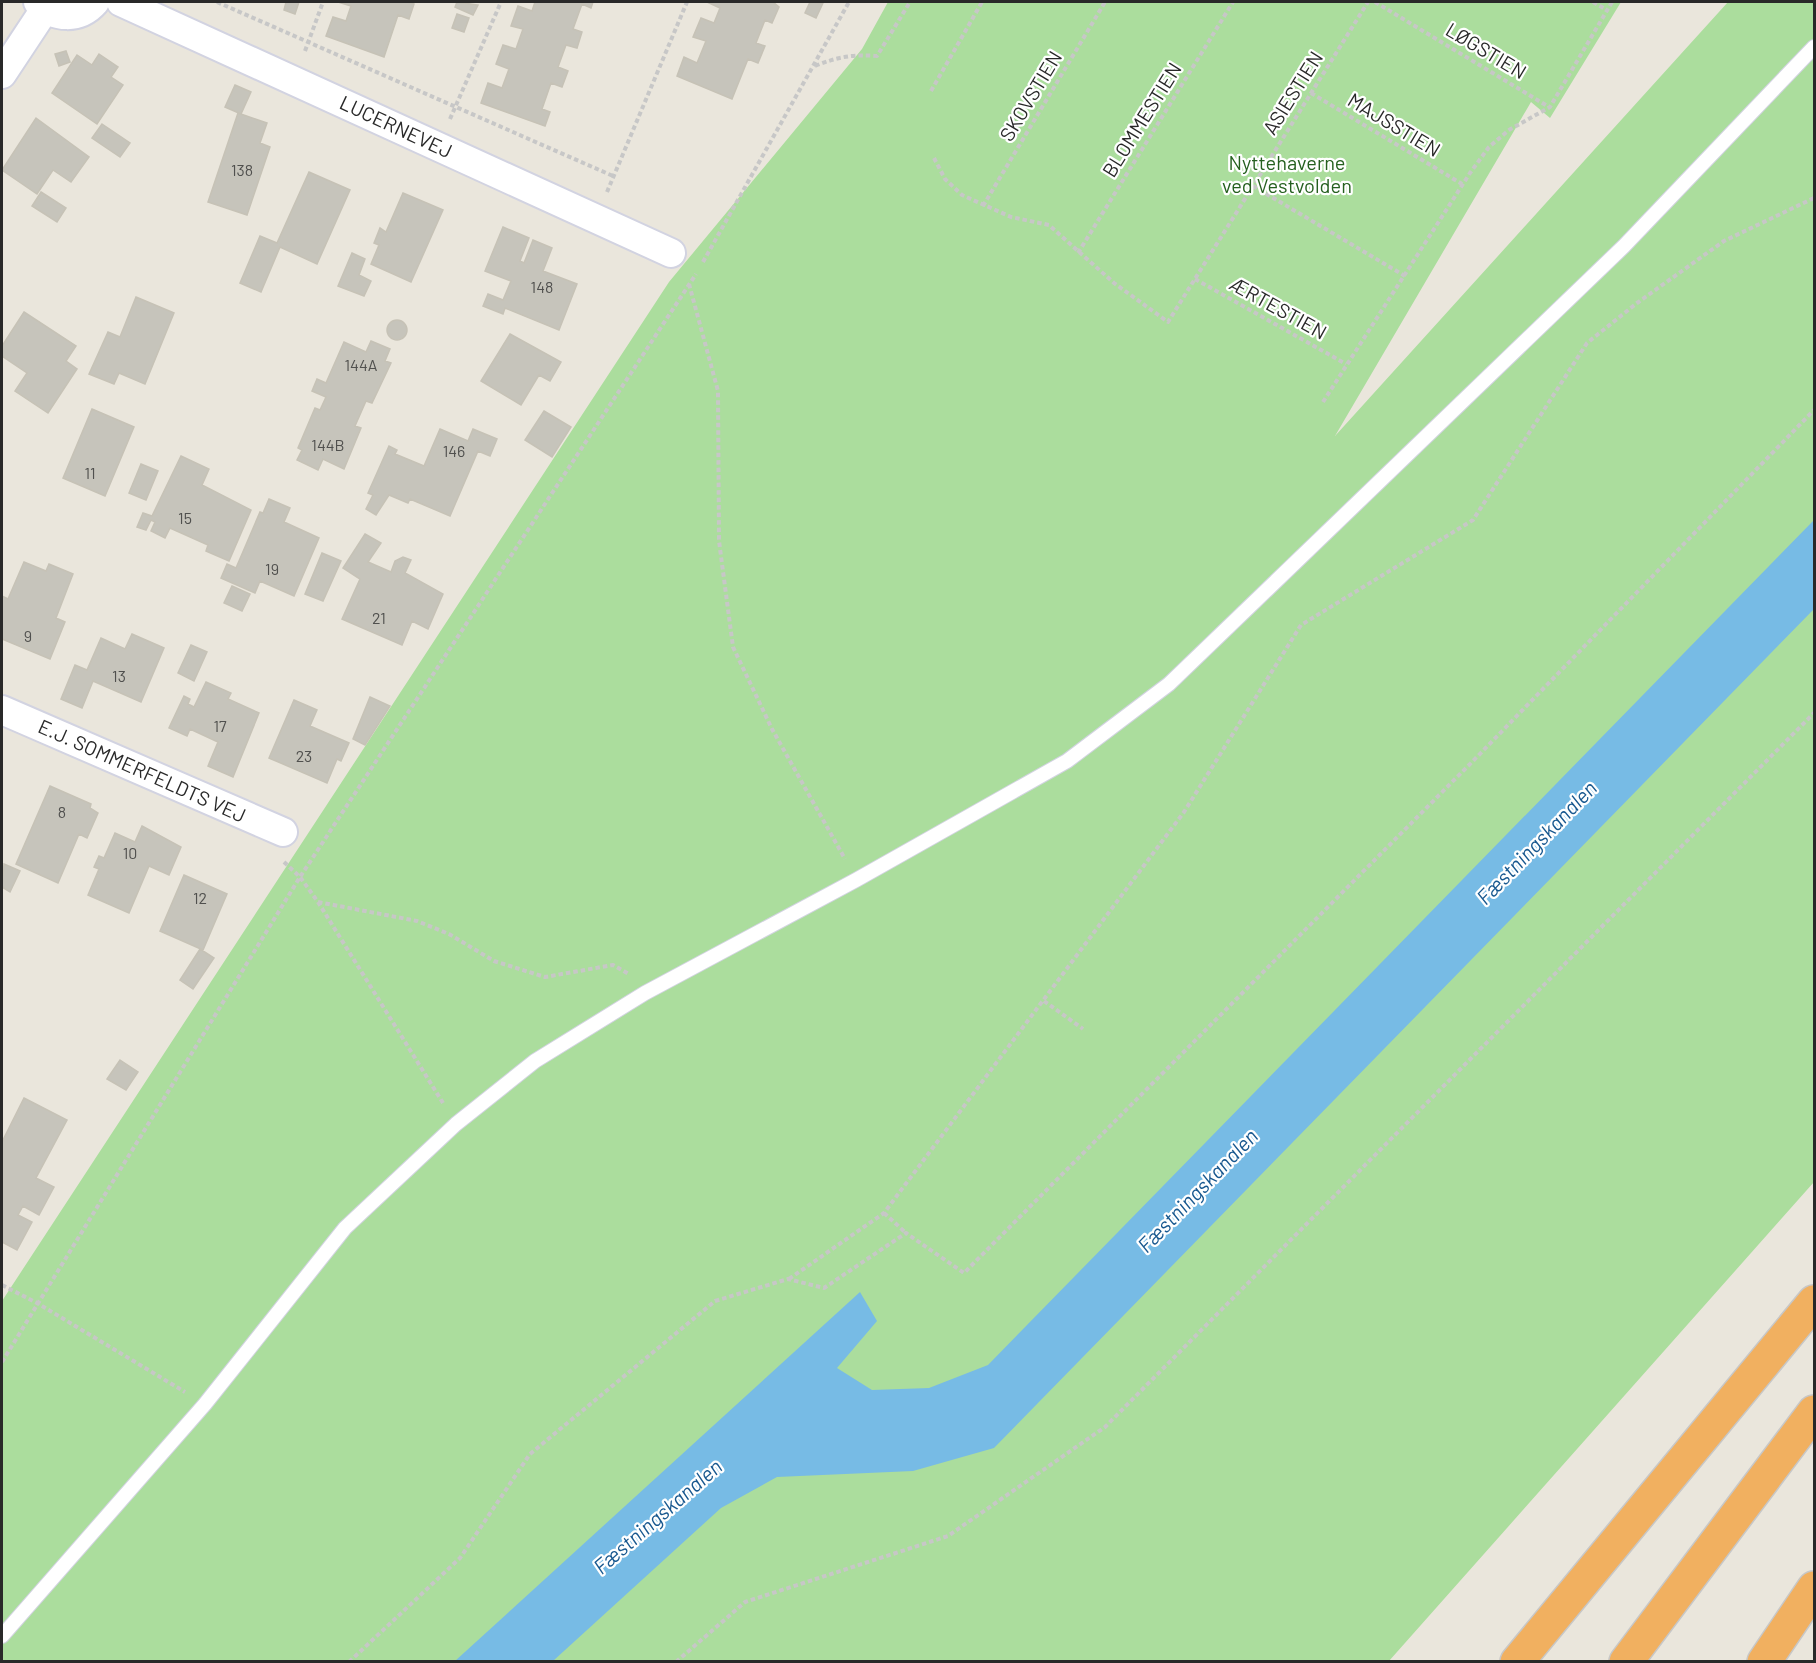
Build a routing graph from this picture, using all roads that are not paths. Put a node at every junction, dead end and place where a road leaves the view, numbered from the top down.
1 (95, 2) edge
2 (121, 2) edge
3 (41, 5) edge
4 (1815, 47) edge
5 (2, 74) edge
6 (671, 253) road end
7 (2, 710) edge
8 (283, 832) dead end
9 (1815, 1302) edge
10 (1815, 1413) edge
11 (1815, 1588) edge
12 (2, 1636) edge
13 (1517, 1662) edge
14 (1626, 1662) edge
15 (1764, 1662) edge

1 - 3 street
2 - 6 street, LUCERNEVEJ
3 - 5 street
4 - 12 lane
7 - 8 street, E.J. SOMMERFELDTS VEJ
9 - 13 highway
10 - 14 highway
11 - 15 highway

